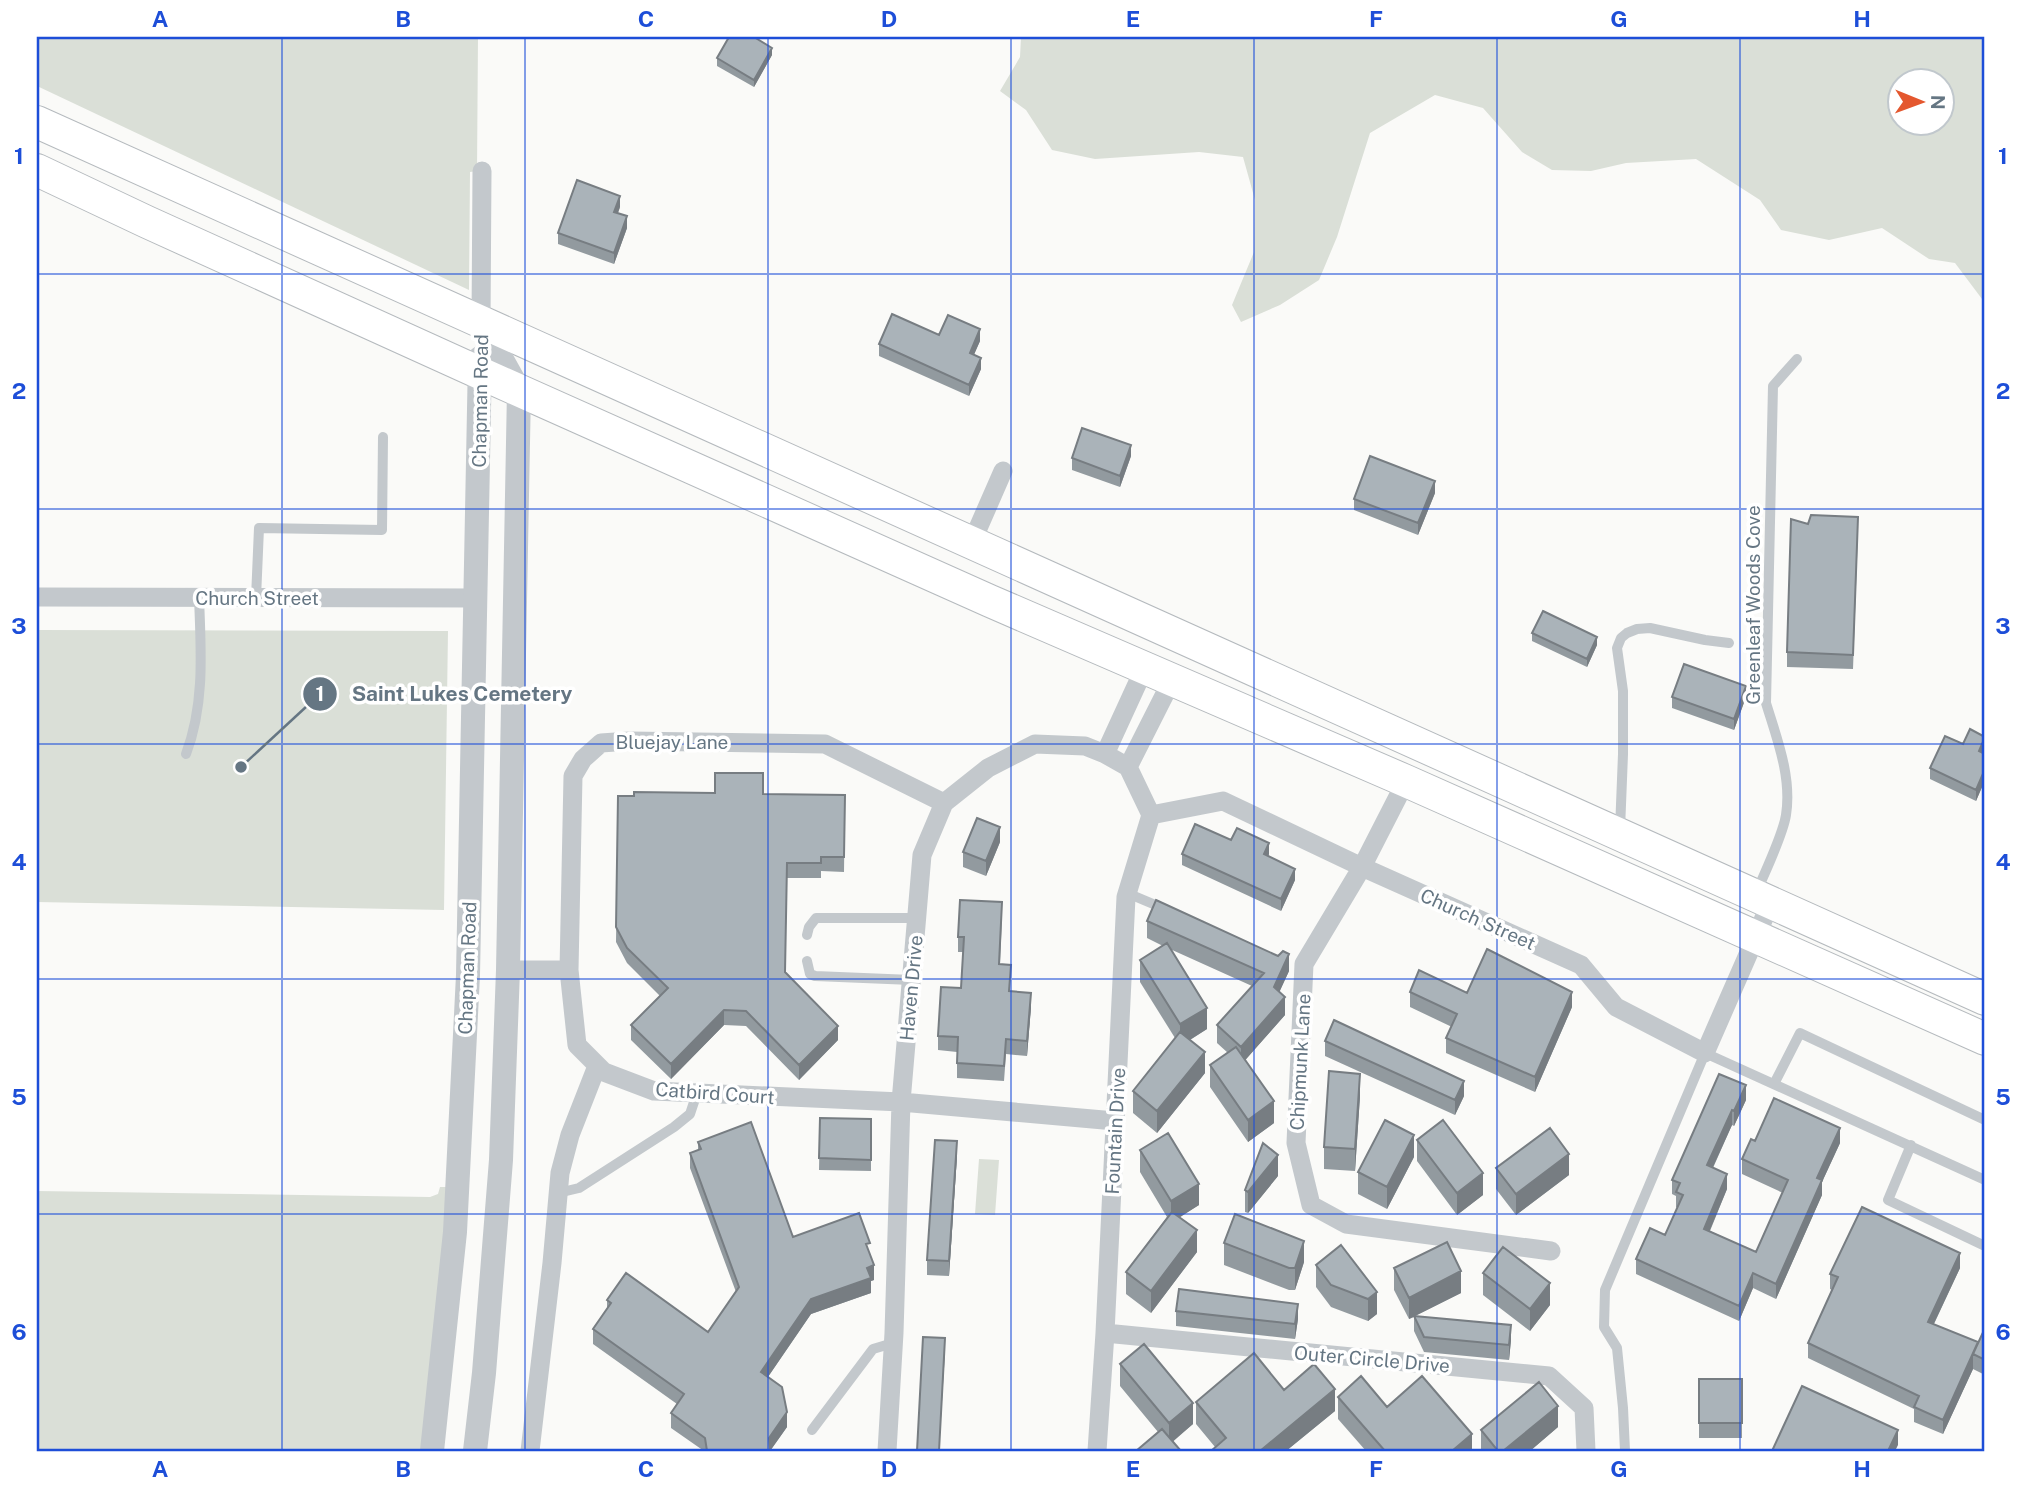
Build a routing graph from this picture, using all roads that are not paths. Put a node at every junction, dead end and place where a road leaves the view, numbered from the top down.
1 (37, 122) edge
2 (37, 170) edge
3 (482, 171) dead end
4 (481, 322) junction
5 (1797, 359) dead end
6 (480, 373) junction
7 (519, 390) junction
8 (383, 437) dead end
9 (1003, 471) dead end
10 (972, 542) junction
11 (37, 597) edge
12 (199, 598) junction
13 (256, 598) junction
14 (477, 598) junction
15 (1729, 642) dead end
16 (1158, 675) junction
17 (186, 754) dead end
18 (1105, 754) junction
19 (1128, 767) junction
20 (1406, 780) junction
21 (944, 803) junction
22 (1151, 815) junction
23 (1620, 834) junction
24 (1362, 867) junction
25 (1127, 892) junction
26 (1763, 898) junction
27 (1178, 915) edge
28 (917, 918) junction
29 (807, 935) dead end
30 (1755, 935) junction
31 (807, 961) dead end
32 (508, 970) junction
33 (569, 970) junction
34 (912, 979) junction
35 (1985, 999) edge
36 (1985, 1039) edge
37 (1705, 1053) junction
38 (597, 1066) junction
39 (1774, 1084) junction
40 (697, 1093) junction
41 (901, 1102) junction
42 (1985, 1120) edge
43 (1115, 1121) junction
44 (1911, 1145) junction
45 (1985, 1180) edge
46 (558, 1193) junction
47 (1985, 1246) edge
48 (1551, 1251) dead end
49 (1105, 1333) junction
50 (894, 1343) junction
51 (811, 1430) dead end
52 (432, 1451) edge
53 (475, 1451) edge
54 (530, 1451) edge
55 (887, 1451) edge
56 (1097, 1451) edge
57 (1586, 1451) edge
58 (1625, 1451) edge

1 - 4 main road
2 - 6 main road
3 - 4 street
4 - 6 street, Chapman Road
4 - 7 street, Chapman Road
4 - 10 main road
5 - 26 lane, Greenleaf Woods Cove
6 - 7 main road
6 - 14 street, Chapman Road
7 - 16 main road
7 - 32 street, Chapman Road
8 - 13 lane
9 - 10 street
10 - 23 main road
11 - 12 street, Church Street
12 - 13 street, Church Street
12 - 17 lane
13 - 14 street, Church Street
14 - 52 street, Chapman Road
15 - 23 lane
16 - 18 street
16 - 19 street
16 - 20 main road
18 - 19 street
18 - 21 street, Haven Drive
19 - 22 street
20 - 24 street, Chipmunk Lane
20 - 30 main road
21 - 28 street, Haven Drive
21 - 33 street, Bluejay Lane
22 - 24 street, Church Street
22 - 25 street, Fountain Drive
23 - 26 main road
24 - 37 street, Church Street
24 - 48 street, Chipmunk Lane
25 - 27 lane
25 - 43 street, Fountain Drive
26 - 30 street
26 - 35 main road
28 - 29 lane
28 - 34 street, Haven Drive
30 - 36 main road
30 - 37 street
31 - 34 lane
32 - 33 street
32 - 53 street, Chapman Road
33 - 38 street, Catbird Court
34 - 41 street, Haven Drive
37 - 39 lane
37 - 58 lane
38 - 40 street, Catbird Court
38 - 46 street
39 - 42 lane
39 - 44 lane
40 - 41 street, Catbird Court
40 - 46 lane
41 - 43 street, Catbird Court
41 - 50 street, Haven Drive
43 - 49 street, Fountain Drive
44 - 45 lane
44 - 47 lane
46 - 54 street
49 - 56 street, Fountain Drive
49 - 57 street, Outer Circle Drive
50 - 51 lane
50 - 55 street, Haven Drive

